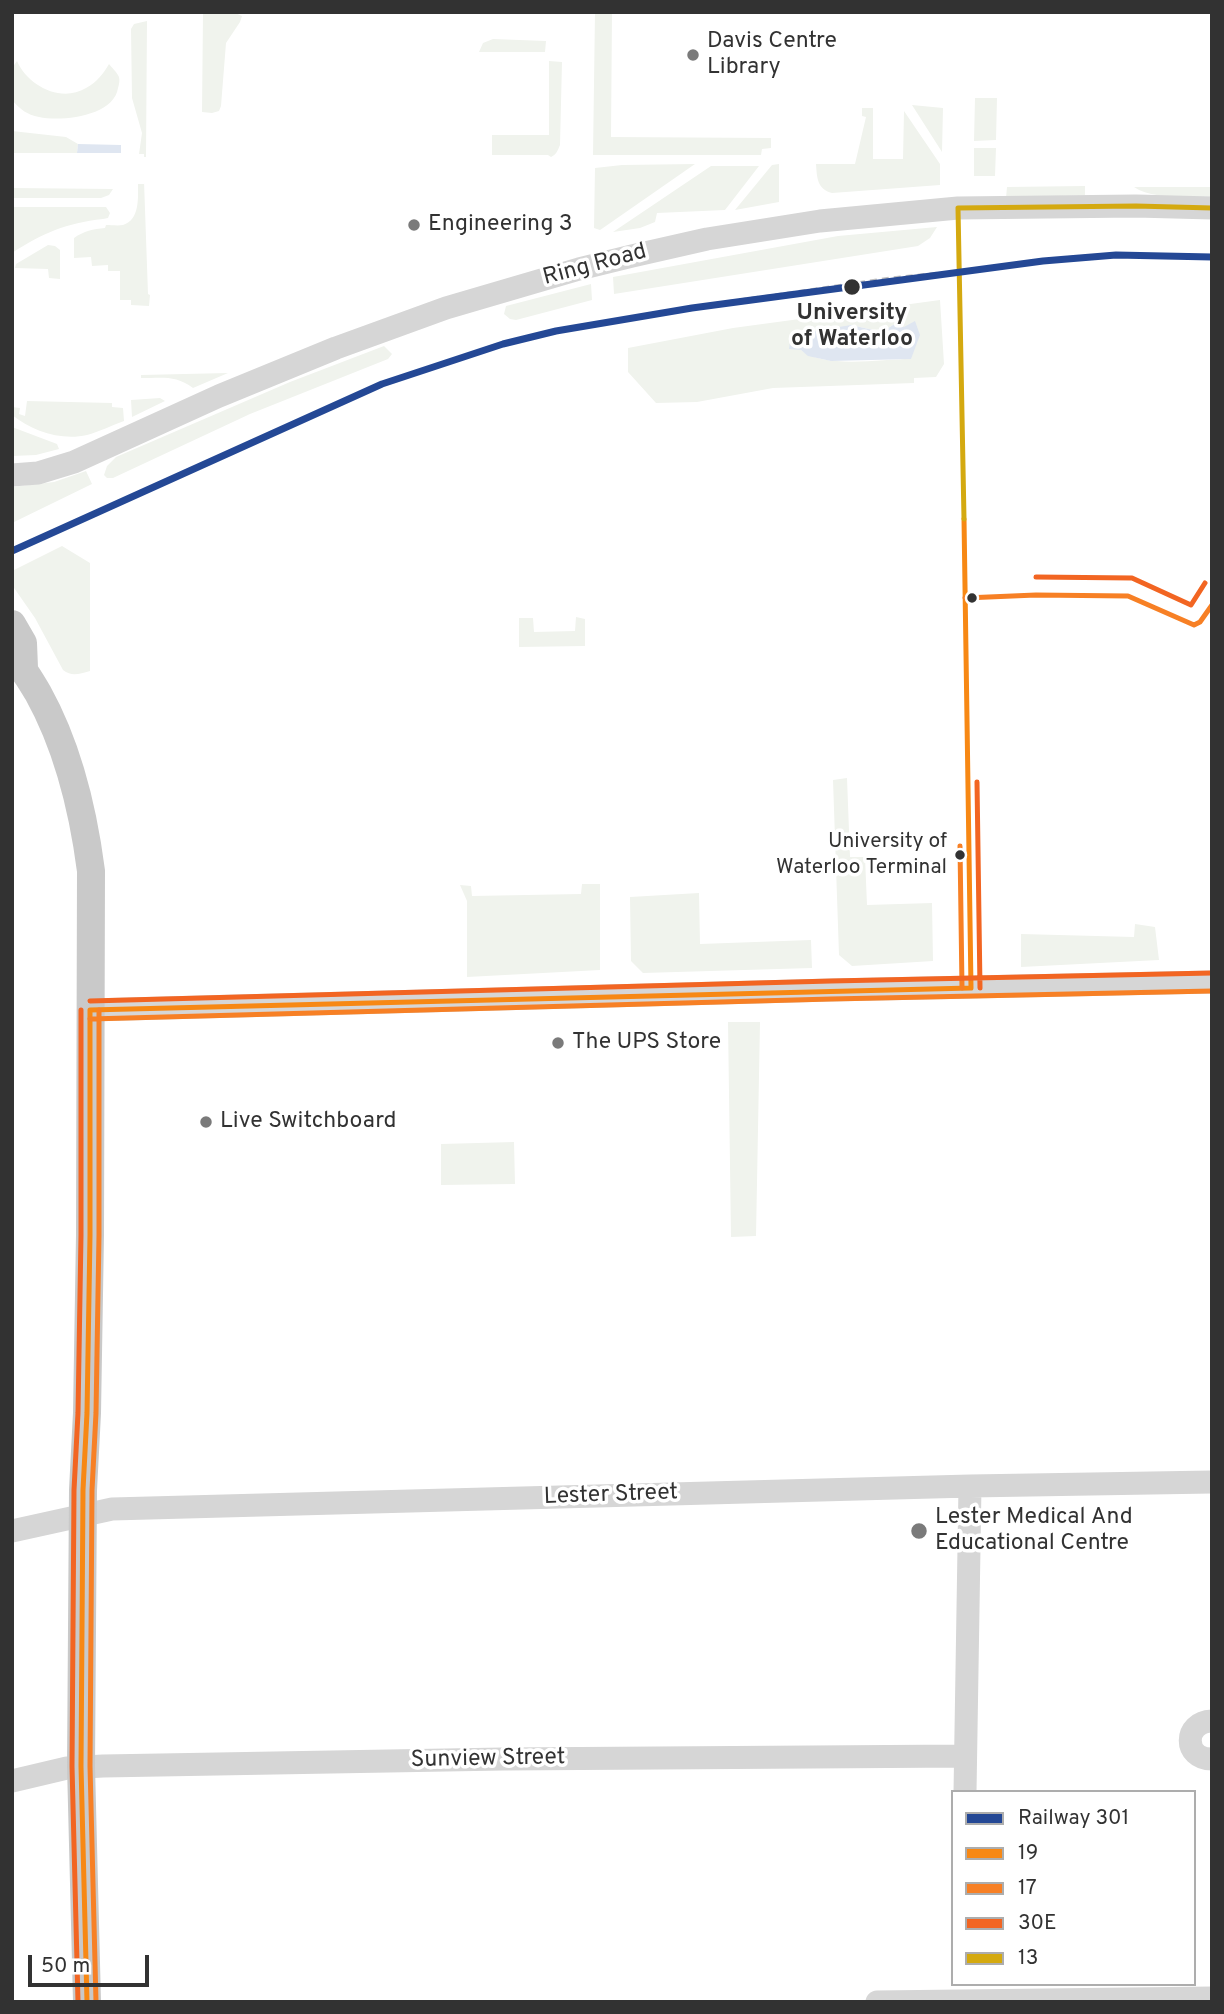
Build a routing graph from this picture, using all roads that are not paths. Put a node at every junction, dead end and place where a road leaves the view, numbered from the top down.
1 (1212, 208) edge
2 (12, 475) edge
3 (12, 624) edge
4 (18, 663) edge
5 (1212, 982) edge
6 (90, 1010) junction
7 (1212, 1482) edge
8 (970, 1486) junction
9 (84, 1514) junction
10 (12, 1531) edge
11 (1212, 1721) edge
12 (965, 1756) junction
13 (1212, 1759) edge
14 (81, 1766) junction
15 (12, 1781) edge
16 (965, 1790) edge
17 (964, 1995) edge
18 (1212, 1998) edge
19 (87, 2002) edge
20 (877, 2002) edge

1 - 2 street, Ring Road
3 - 4 main road
4 - 6 main road
5 - 6 street
6 - 9 main road
7 - 8 street, Lester Street
8 - 9 street, Lester Street
8 - 12 street
9 - 10 street, Lester Street
9 - 14 main road
11 - 13 street
12 - 14 street, Sunview Street
12 - 16 street
14 - 15 street, Sunview Street
14 - 19 main road
17 - 18 street
17 - 20 street

